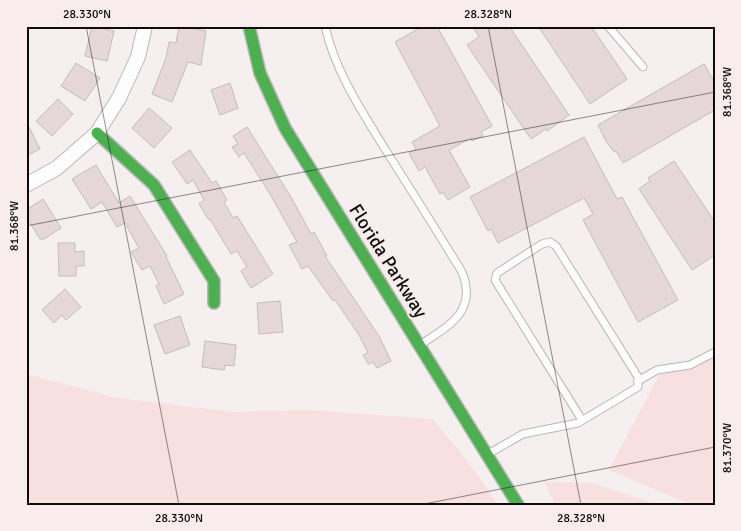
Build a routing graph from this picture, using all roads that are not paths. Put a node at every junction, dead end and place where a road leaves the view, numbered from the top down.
1 (145, 26) edge
2 (249, 26) edge
3 (326, 26) edge
4 (608, 26) edge
5 (643, 67) dead end
6 (97, 133) junction
7 (26, 185) edge
8 (214, 303) dead end
9 (419, 345) junction
10 (715, 352) edge
11 (638, 381) junction
12 (582, 420) junction
13 (487, 455) junction
14 (518, 505) edge

1 - 6 street
2 - 9 street, Florida Parkway
3 - 9 lane
4 - 5 lane
6 - 7 street
6 - 8 street
9 - 13 street, Florida Parkway
10 - 11 lane
11 - 12 lane
11 - 12 lane
12 - 13 lane
13 - 14 street, Florida Parkway

